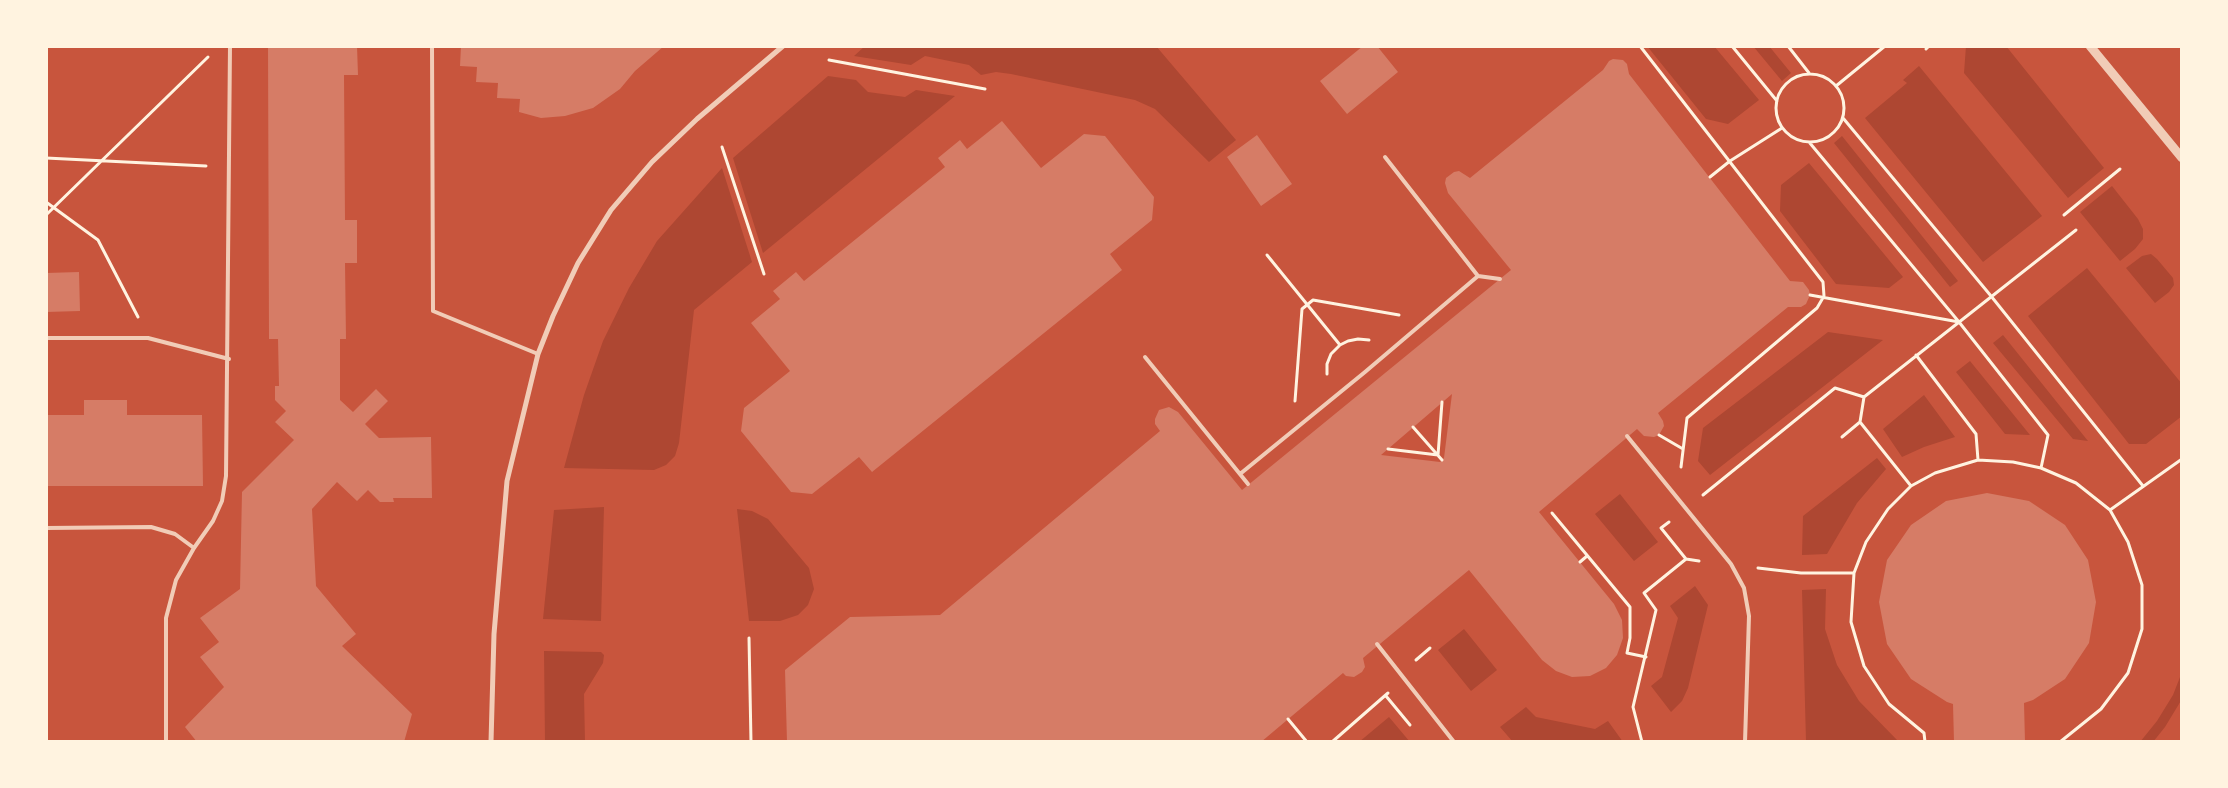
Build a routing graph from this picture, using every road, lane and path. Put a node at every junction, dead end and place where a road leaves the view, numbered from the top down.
1 (230, 46) edge
2 (432, 46) edge
3 (783, 46) edge
4 (1640, 46) edge
5 (1732, 46) edge
6 (1788, 46) edge
7 (1885, 46) edge
8 (2090, 46) edge
9 (209, 56) dead end
10 (828, 60) dead end
11 (1809, 74) junction
12 (1836, 86) junction
13 (985, 89) dead end
14 (1776, 101) junction
15 (1843, 118) junction
16 (1782, 128) junction
17 (1809, 142) junction
18 (722, 147) dead end
19 (1385, 157) dead end
20 (46, 158) edge
21 (2182, 158) edge
22 (101, 160) junction
23 (1730, 161) junction
24 (230, 167) junction
25 (2120, 169) dead end
26 (1710, 177) dead end
27 (46, 202) edge
28 (54, 208) junction
29 (2064, 215) dead end
30 (46, 216) edge
31 (2076, 230) dead end
32 (1267, 255) dead end
33 (764, 274) dead end
34 (1478, 276) junction
35 (1500, 279) dead end
36 (1810, 295) dead end
37 (1824, 296) junction
38 (1991, 296) junction
39 (1307, 305) junction
40 (1959, 322) junction
41 (1417, 328) junction
42 (46, 338) edge
43 (148, 338) junction
44 (1340, 345) dead end
45 (538, 354) junction
46 (1916, 355) junction
47 (1145, 357) dead end
48 (229, 359) junction
49 (1864, 396) junction
50 (1442, 402) dead end
51 (1307, 419) junction
52 (1860, 422) junction
53 (1413, 427) dead end
54 (1659, 434) dead end
55 (1627, 436) dead end
56 (1842, 437) dead end
57 (1388, 449) dead end
58 (1683, 449) junction
59 (1438, 455) junction
60 (2182, 458) edge
61 (1442, 460) dead end
62 (1978, 460) junction
63 (2041, 468) junction
64 (1240, 474) junction
65 (1686, 474) dead end
66 (1248, 484) dead end
67 (1911, 486) junction
68 (2143, 486) junction
69 (1698, 487) dead end
70 (1704, 494) junction
71 (1686, 508) junction
72 (2110, 510) junction
73 (1552, 513) dead end
74 (46, 528) edge
75 (194, 548) junction
76 (1587, 556) junction
77 (1686, 559) junction
78 (1580, 562) dead end
79 (1731, 564) junction
80 (1854, 573) junction
81 (749, 638) dead end
82 (1378, 644) dead end
83 (1430, 648) dead end
84 (1646, 657) junction
85 (1400, 674) junction
86 (1386, 696) junction
87 (1288, 719) dead end
88 (1411, 727) dead end
89 (166, 742) edge
90 (491, 742) edge
91 (751, 742) edge
92 (1307, 742) edge
93 (1332, 742) edge
94 (1454, 742) edge
95 (1642, 742) edge
96 (1745, 742) edge
97 (1925, 742) edge
98 (2060, 742) edge

1 - 24 lane
2 - 45 lane
3 - 45 street
4 - 23 path
5 - 14 path
6 - 11 path
7 - 12 path
8 - 21 street
9 - 22 path
10 - 13 path
11 - 12 path
11 - 14 path
12 - 15 path
14 - 16 path
15 - 17 path
15 - 38 path
16 - 17 path
16 - 23 path
17 - 40 path
18 - 33 path
19 - 34 lane
20 - 22 path
22 - 24 path
22 - 28 path
23 - 26 path
23 - 37 path
24 - 48 lane
25 - 29 path
27 - 28 path
28 - 30 path
28 - 43 path
31 - 38 path
32 - 39 path
34 - 35 lane
34 - 41 lane
36 - 37 path
37 - 40 path
37 - 58 path
38 - 40 path
38 - 68 path
39 - 41 path
39 - 44 path
39 - 51 path
40 - 46 path
40 - 63 path
41 - 51 lane
42 - 43 lane
43 - 48 lane
45 - 90 street
46 - 49 path
46 - 62 path
47 - 64 lane
48 - 75 lane
49 - 52 path
49 - 70 path
50 - 59 path
51 - 64 lane
52 - 56 path
52 - 67 path
53 - 59 path
54 - 58 path
55 - 71 lane
57 - 59 path
58 - 65 path
59 - 61 path
60 - 68 path
62 - 63 path
62 - 67 path
63 - 72 path
64 - 66 lane
67 - 80 path
68 - 72 path
69 - 70 path
70 - 71 path
71 - 77 path
71 - 79 lane
72 - 98 path
73 - 76 path
74 - 75 lane
75 - 89 lane
76 - 78 path
76 - 84 path
77 - 79 path
77 - 84 path
79 - 80 path
79 - 96 lane
80 - 97 path
81 - 91 path
82 - 85 lane
83 - 85 path
84 - 95 path
85 - 86 path
85 - 94 lane
86 - 88 path
86 - 93 path
87 - 92 path

